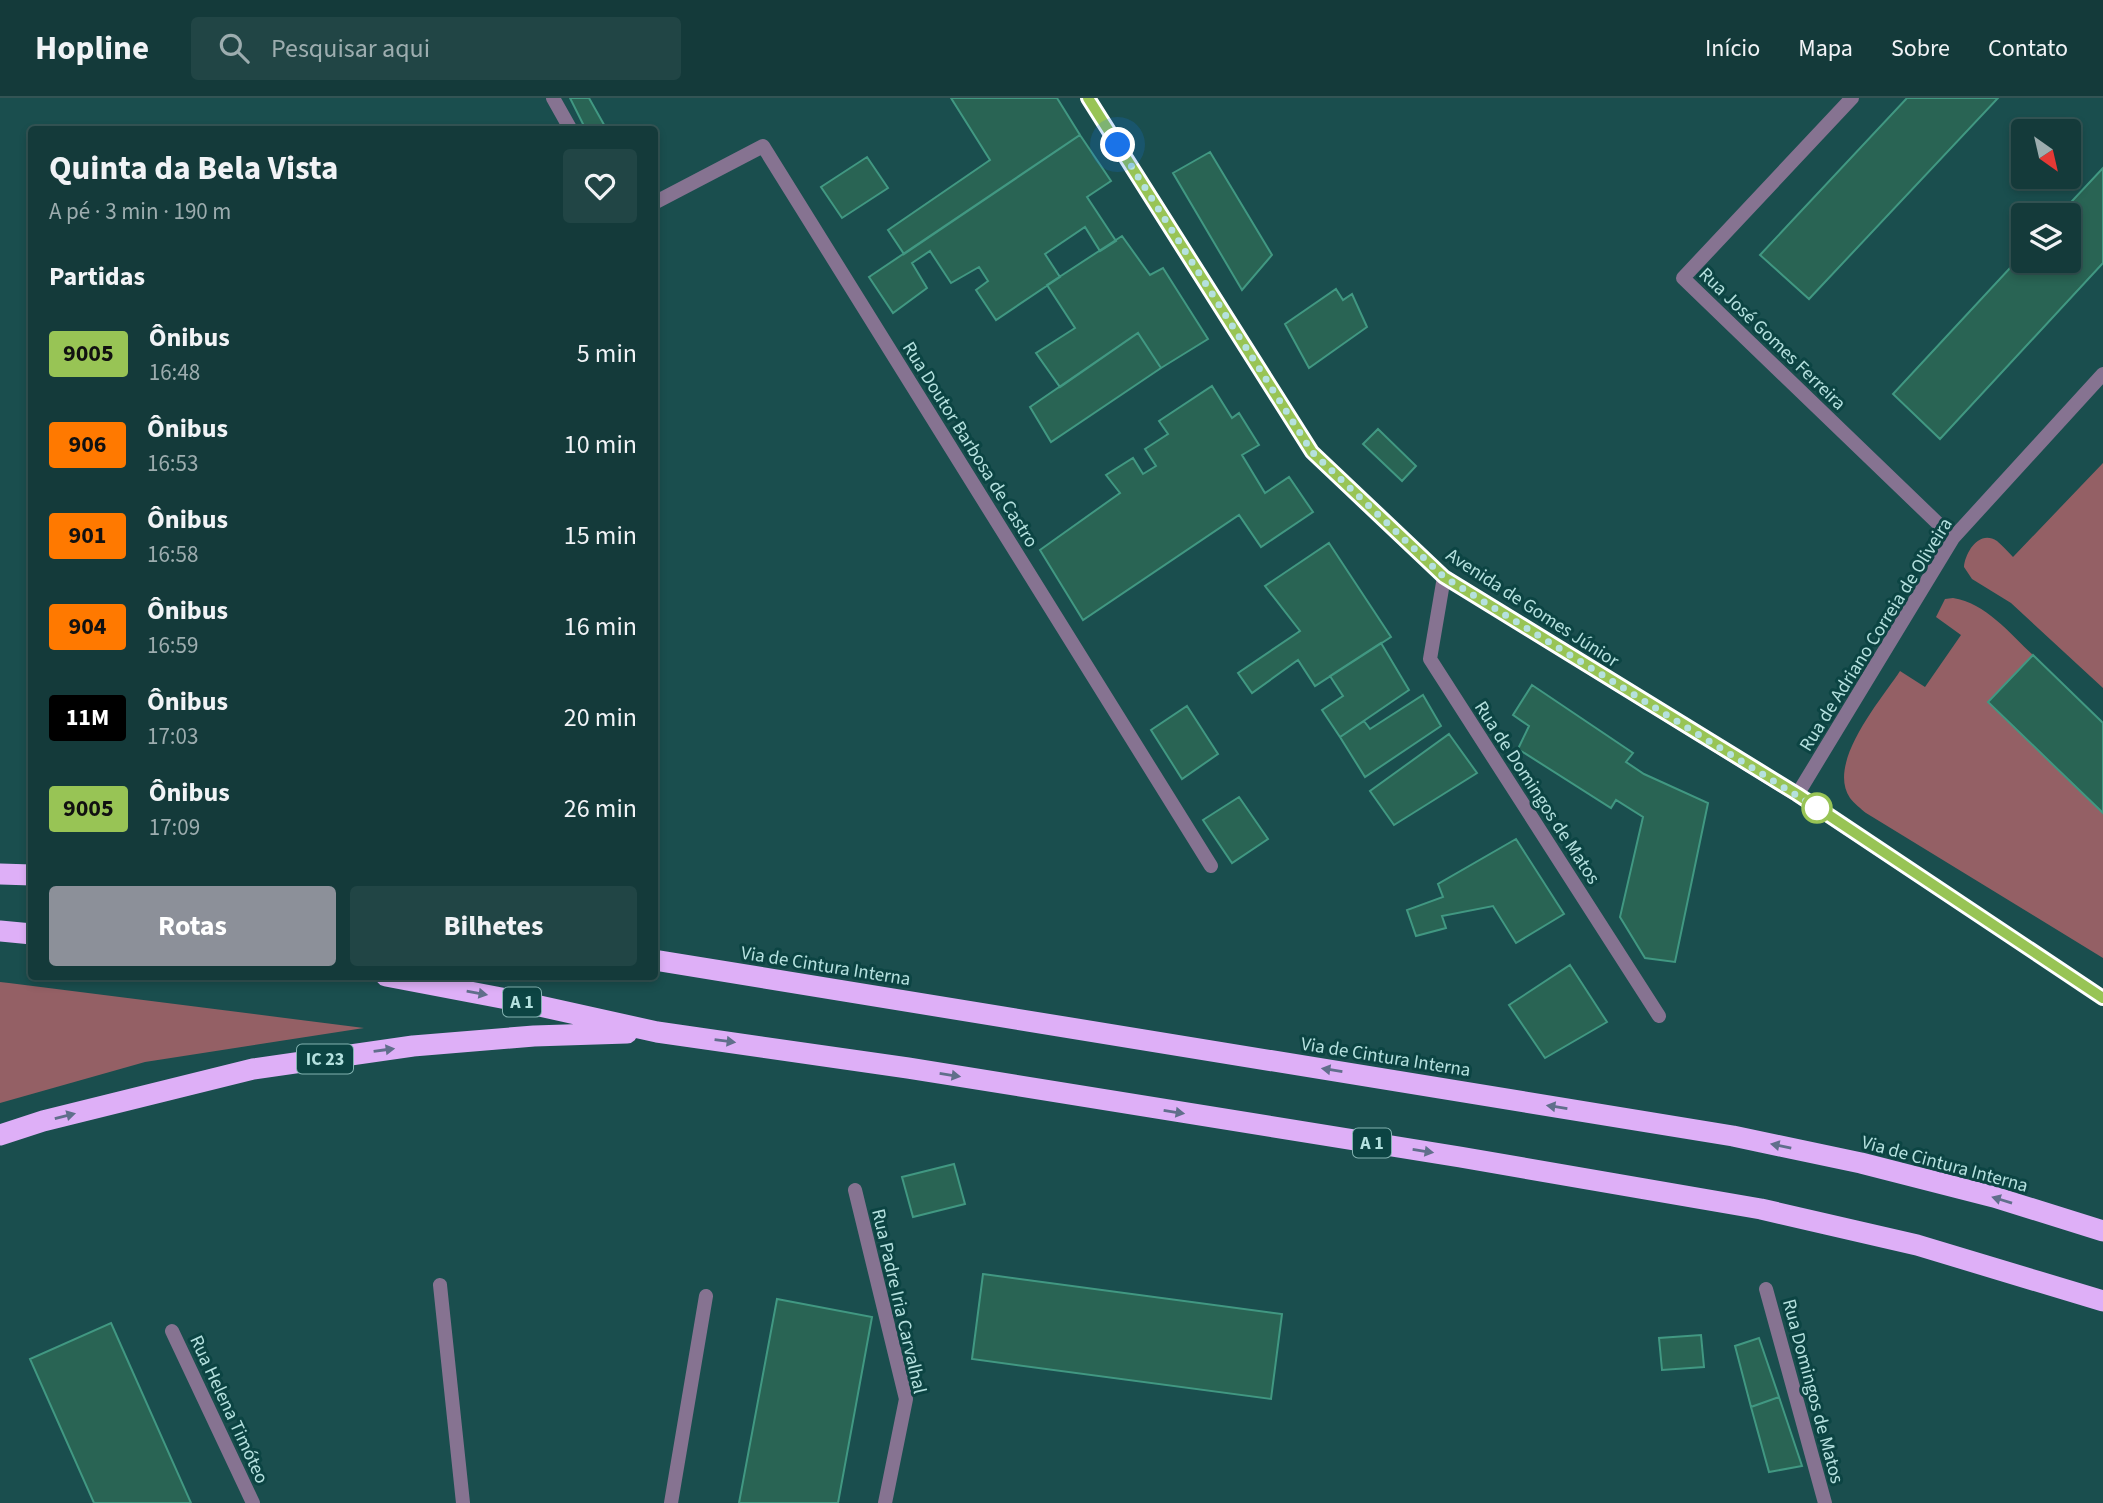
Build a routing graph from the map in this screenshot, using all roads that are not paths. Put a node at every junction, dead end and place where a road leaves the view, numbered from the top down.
1 (553, 98) edge
2 (1088, 98) edge
3 (1852, 98) edge
4 (569, 126) edge
5 (658, 201) edge
6 (2103, 374) edge
7 (1953, 538) junction
8 (1444, 577) junction
9 (1797, 794) junction
10 (1211, 866) dead end
11 (0, 874) edge
12 (28, 875) edge
13 (0, 931) edge
14 (28, 934) edge
15 (658, 961) edge
16 (407, 980) edge
17 (2103, 998) edge
18 (1659, 1016) dead end
19 (657, 1032) junction
20 (0, 1135) edge
21 (855, 1190) dead end
22 (2103, 1231) edge
23 (440, 1285) dead end
24 (1766, 1289) dead end
25 (706, 1296) dead end
26 (2103, 1301) edge
27 (172, 1331) dead end
28 (253, 1503) edge
29 (463, 1503) edge
30 (671, 1503) edge
31 (885, 1503) edge
32 (1825, 1503) edge

1 - 4 street
2 - 8 main road, Avenida de Gomes Júnior
3 - 7 street, Rua José Gomes Ferreira
5 - 10 street, Rua Doutor Barbosa de Castro
6 - 7 street, Rua de Adriano Correia de Oliveira
7 - 9 street, Rua de Adriano Correia de Oliveira
8 - 9 main road, Avenida de Gomes Júnior
8 - 18 street, Rua de Domingos de Matos
9 - 17 main road, Avenida de Gomes Júnior
11 - 12 highway
13 - 14 highway
22 -> 15 highway, Via de Cintura Interna
16 -> 19 highway, A 1
20 -> 19 highway, IC 23
19 -> 26 highway, A 1
21 - 31 street, Rua Padre Iria Carvalhal
23 - 29 street
24 - 32 street, Rua Domingos de Matos
25 - 30 street
27 - 28 street, Rua Helena Timóteo

